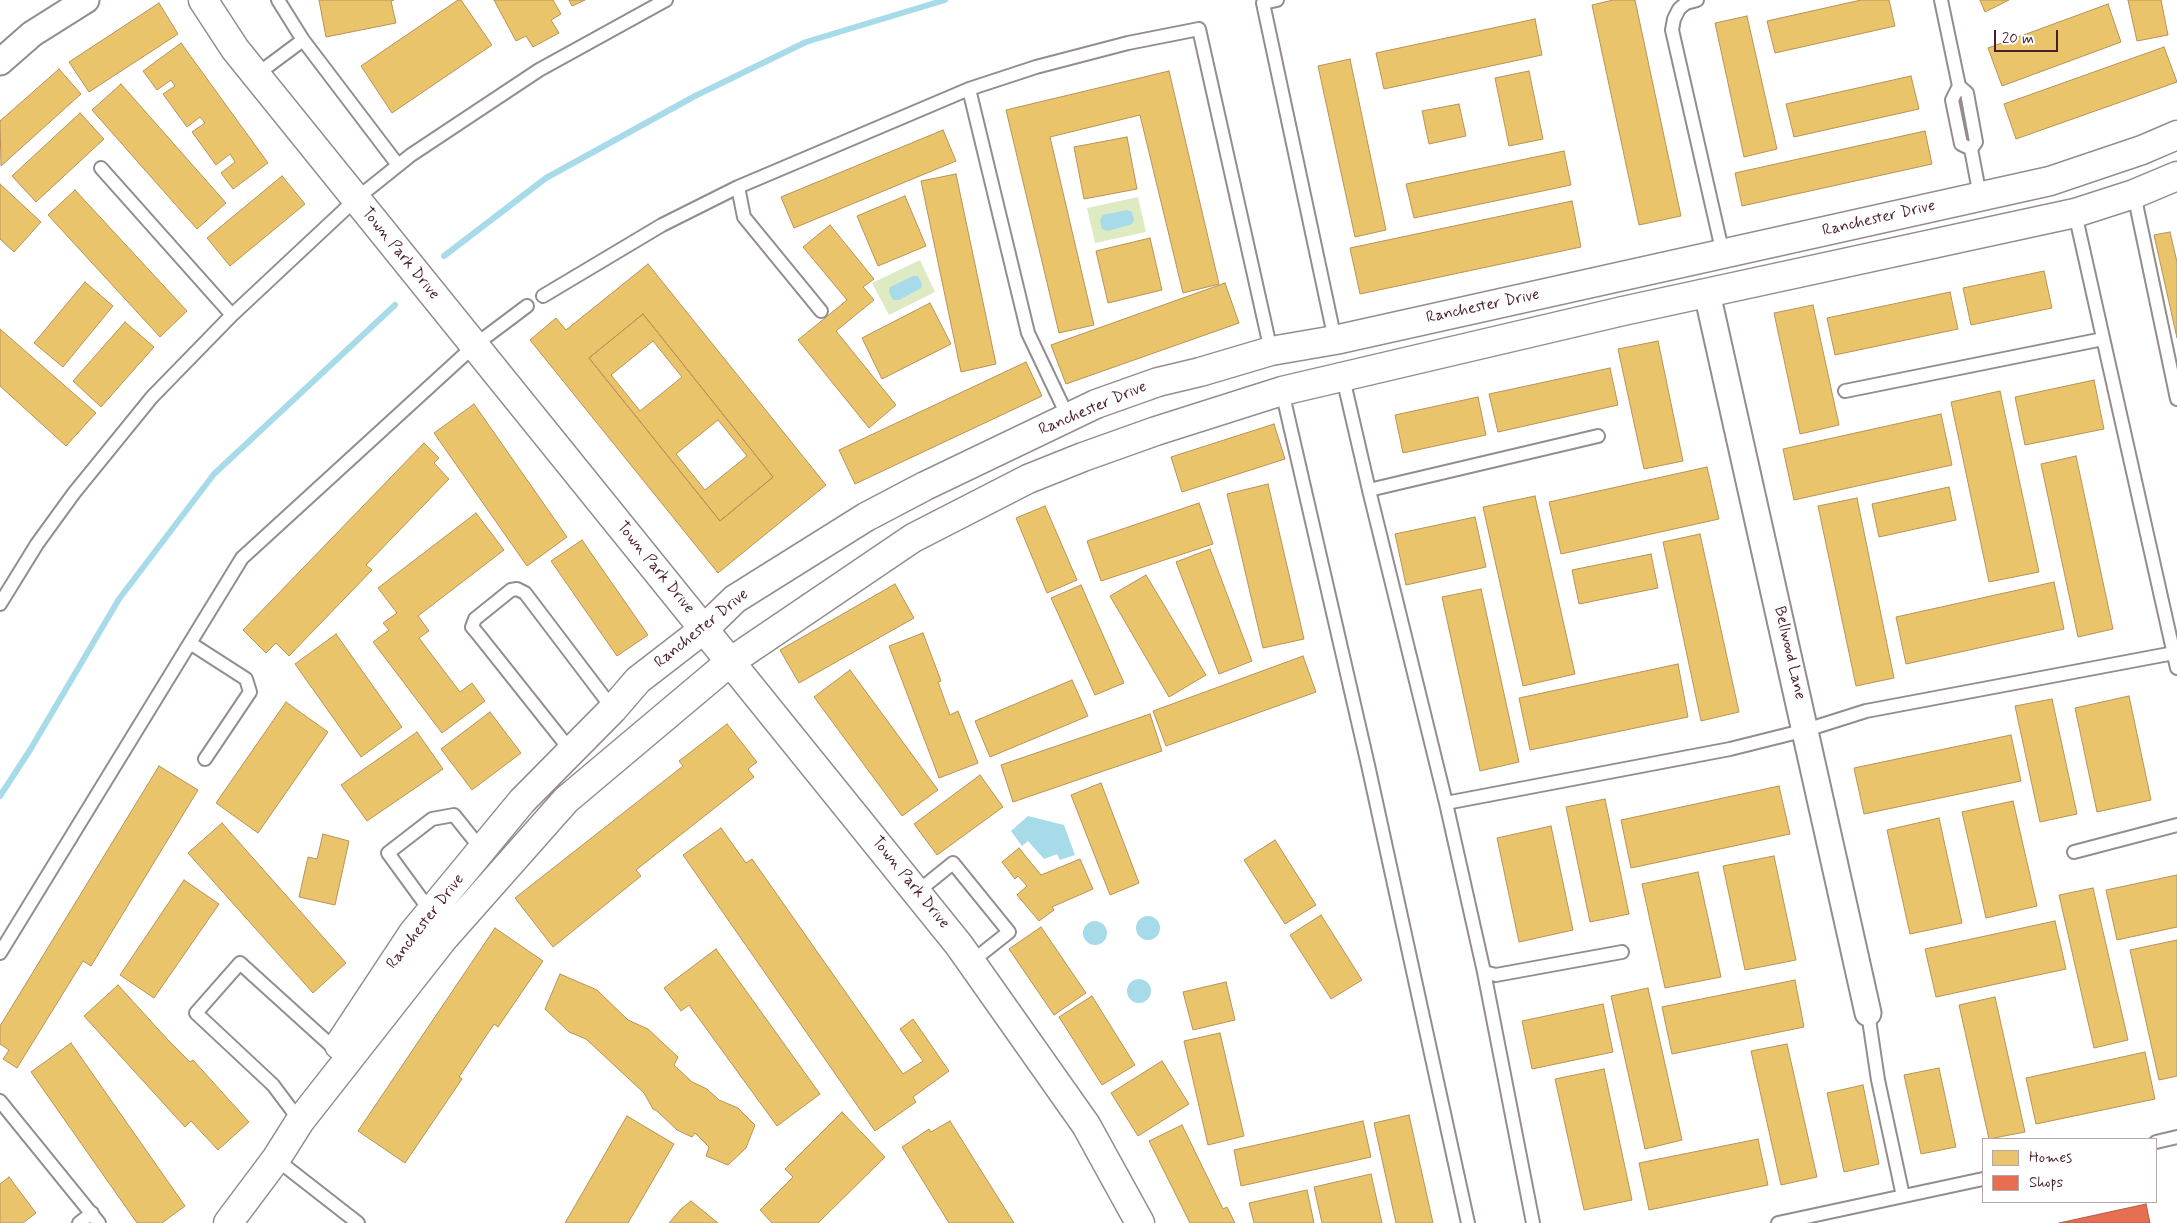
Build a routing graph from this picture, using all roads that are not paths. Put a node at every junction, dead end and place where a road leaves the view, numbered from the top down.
1 (86, 0) edge
2 (203, 0) edge
3 (278, 0) edge
4 (666, 0) edge
5 (1277, 0) edge
6 (1697, 0) edge
7 (1941, 0) edge
8 (303, 40) junction
9 (0, 62) edge
10 (256, 75) junction
11 (969, 89) junction
12 (2177, 135) edge
13 (398, 165) junction
14 (101, 168) dead end
15 (2177, 176) edge
16 (738, 187) junction
17 (2134, 194) junction
18 (1980, 196) junction
19 (356, 199) junction
20 (2075, 213) junction
21 (1988, 232) junction
22 (1723, 254) junction
23 (1616, 278) junction
24 (1708, 293) junction
25 (543, 296) dead end
26 (527, 306) dead end
27 (1623, 310) junction
28 (821, 311) dead end
29 (232, 315) junction
30 (2104, 339) junction
31 (1335, 340) junction
32 (475, 345) junction
33 (1271, 352) junction
34 (1343, 378) junction
35 (1282, 391) junction
36 (1845, 391) dead end
37 (2177, 399) edge
38 (1068, 417) junction
39 (1598, 436) dead end
40 (1010, 446) junction
41 (1028, 480) junction
42 (1369, 490) junction
43 (0, 604) edge
44 (704, 628) junction
45 (190, 643) junction
46 (2174, 653) junction
47 (730, 662) junction
48 (2177, 668) edge
49 (613, 709) junction
50 (1806, 730) junction
51 (570, 751) junction
52 (205, 759) dead end
53 (1446, 803) junction
54 (2177, 825) edge
55 (2074, 852) dead end
56 (477, 857) junction
57 (492, 882) junction
58 (916, 892) junction
59 (431, 912) junction
60 (1622, 952) dead end
61 (0, 953) edge
62 (971, 962) junction
63 (1484, 972) junction
64 (1868, 1013) joint
65 (336, 1050) junction
66 (0, 1101) edge
67 (300, 1121) junction
68 (2177, 1137) edge
69 (2157, 1142) edge
70 (276, 1159) junction
71 (1982, 1179) edge
72 (1903, 1196) junction
73 (95, 1218) edge
74 (79, 1223) edge
75 (228, 1223) edge
76 (358, 1223) edge
77 (1140, 1223) edge
78 (1468, 1223) edge
79 (1533, 1223) edge
80 (1778, 1223) edge

1 - 9 street
2 - 10 street, Town Park Drive
3 - 8 lane
4 - 13 lane
5 - 31 lane
6 - 22 lane
7 - 18 lane
8 - 10 lane
8 - 13 lane
10 - 19 street, Town Park Drive
11 - 16 lane
11 - 33 lane
11 - 38 lane
12 - 18 street, Ranchester Drive
13 - 19 lane
14 - 29 lane
15 - 17 street, Ranchester Drive
16 - 25 lane
16 - 28 lane
17 - 20 street, Ranchester Drive
17 - 37 lane
18 - 21 street
18 - 22 street, Ranchester Drive
19 - 29 lane
19 - 32 street, Town Park Drive
20 - 21 street, Ranchester Drive
20 - 30 lane
21 - 24 street, Ranchester Drive
22 - 23 street, Ranchester Drive
23 - 27 street
23 - 31 street, Ranchester Drive
24 - 27 street, Ranchester Drive
24 - 50 street, Bellwood Lane
26 - 32 lane
27 - 34 street, Ranchester Drive
29 - 43 lane
30 - 36 lane
30 - 46 lane
31 - 33 street, Ranchester Drive
31 - 34 street
32 - 44 street, Town Park Drive
32 - 45 lane
33 - 38 street, Ranchester Drive
34 - 35 street, Ranchester Drive
34 - 42 lane
35 - 41 street, Ranchester Drive
35 - 78 lane
38 - 40 street, Ranchester Drive
39 - 42 lane
40 - 41 street
40 - 44 street, Ranchester Drive
41 - 47 street, Ranchester Drive
42 - 53 lane
44 - 47 street, Town Park Drive
44 - 49 street, Ranchester Drive
45 - 52 lane
45 - 61 lane
46 - 48 lane
46 - 50 lane
47 - 57 street, Ranchester Drive
47 - 58 street, Town Park Drive
49 - 51 street, Ranchester Drive
49 - 51 lane
50 - 53 lane
50 - 64 street, Bellwood Lane
51 - 56 street, Ranchester Drive
53 - 63 lane
54 - 55 lane
56 - 57 street
56 - 59 street, Ranchester Drive
56 - 59 lane
57 - 67 street, Ranchester Drive
58 - 62 street, Town Park Drive
58 - 62 lane
59 - 65 street, Ranchester Drive
60 - 63 lane
62 - 77 street, Town Park Drive
63 - 79 lane
64 - 72 lane
65 - 67 street, Ranchester Drive
65 - 67 lane
66 - 73 lane
67 - 70 street, Ranchester Drive
68 - 69 lane
70 - 75 street, Ranchester Drive
70 - 76 lane
71 - 72 lane
72 - 80 lane
73 - 74 lane

